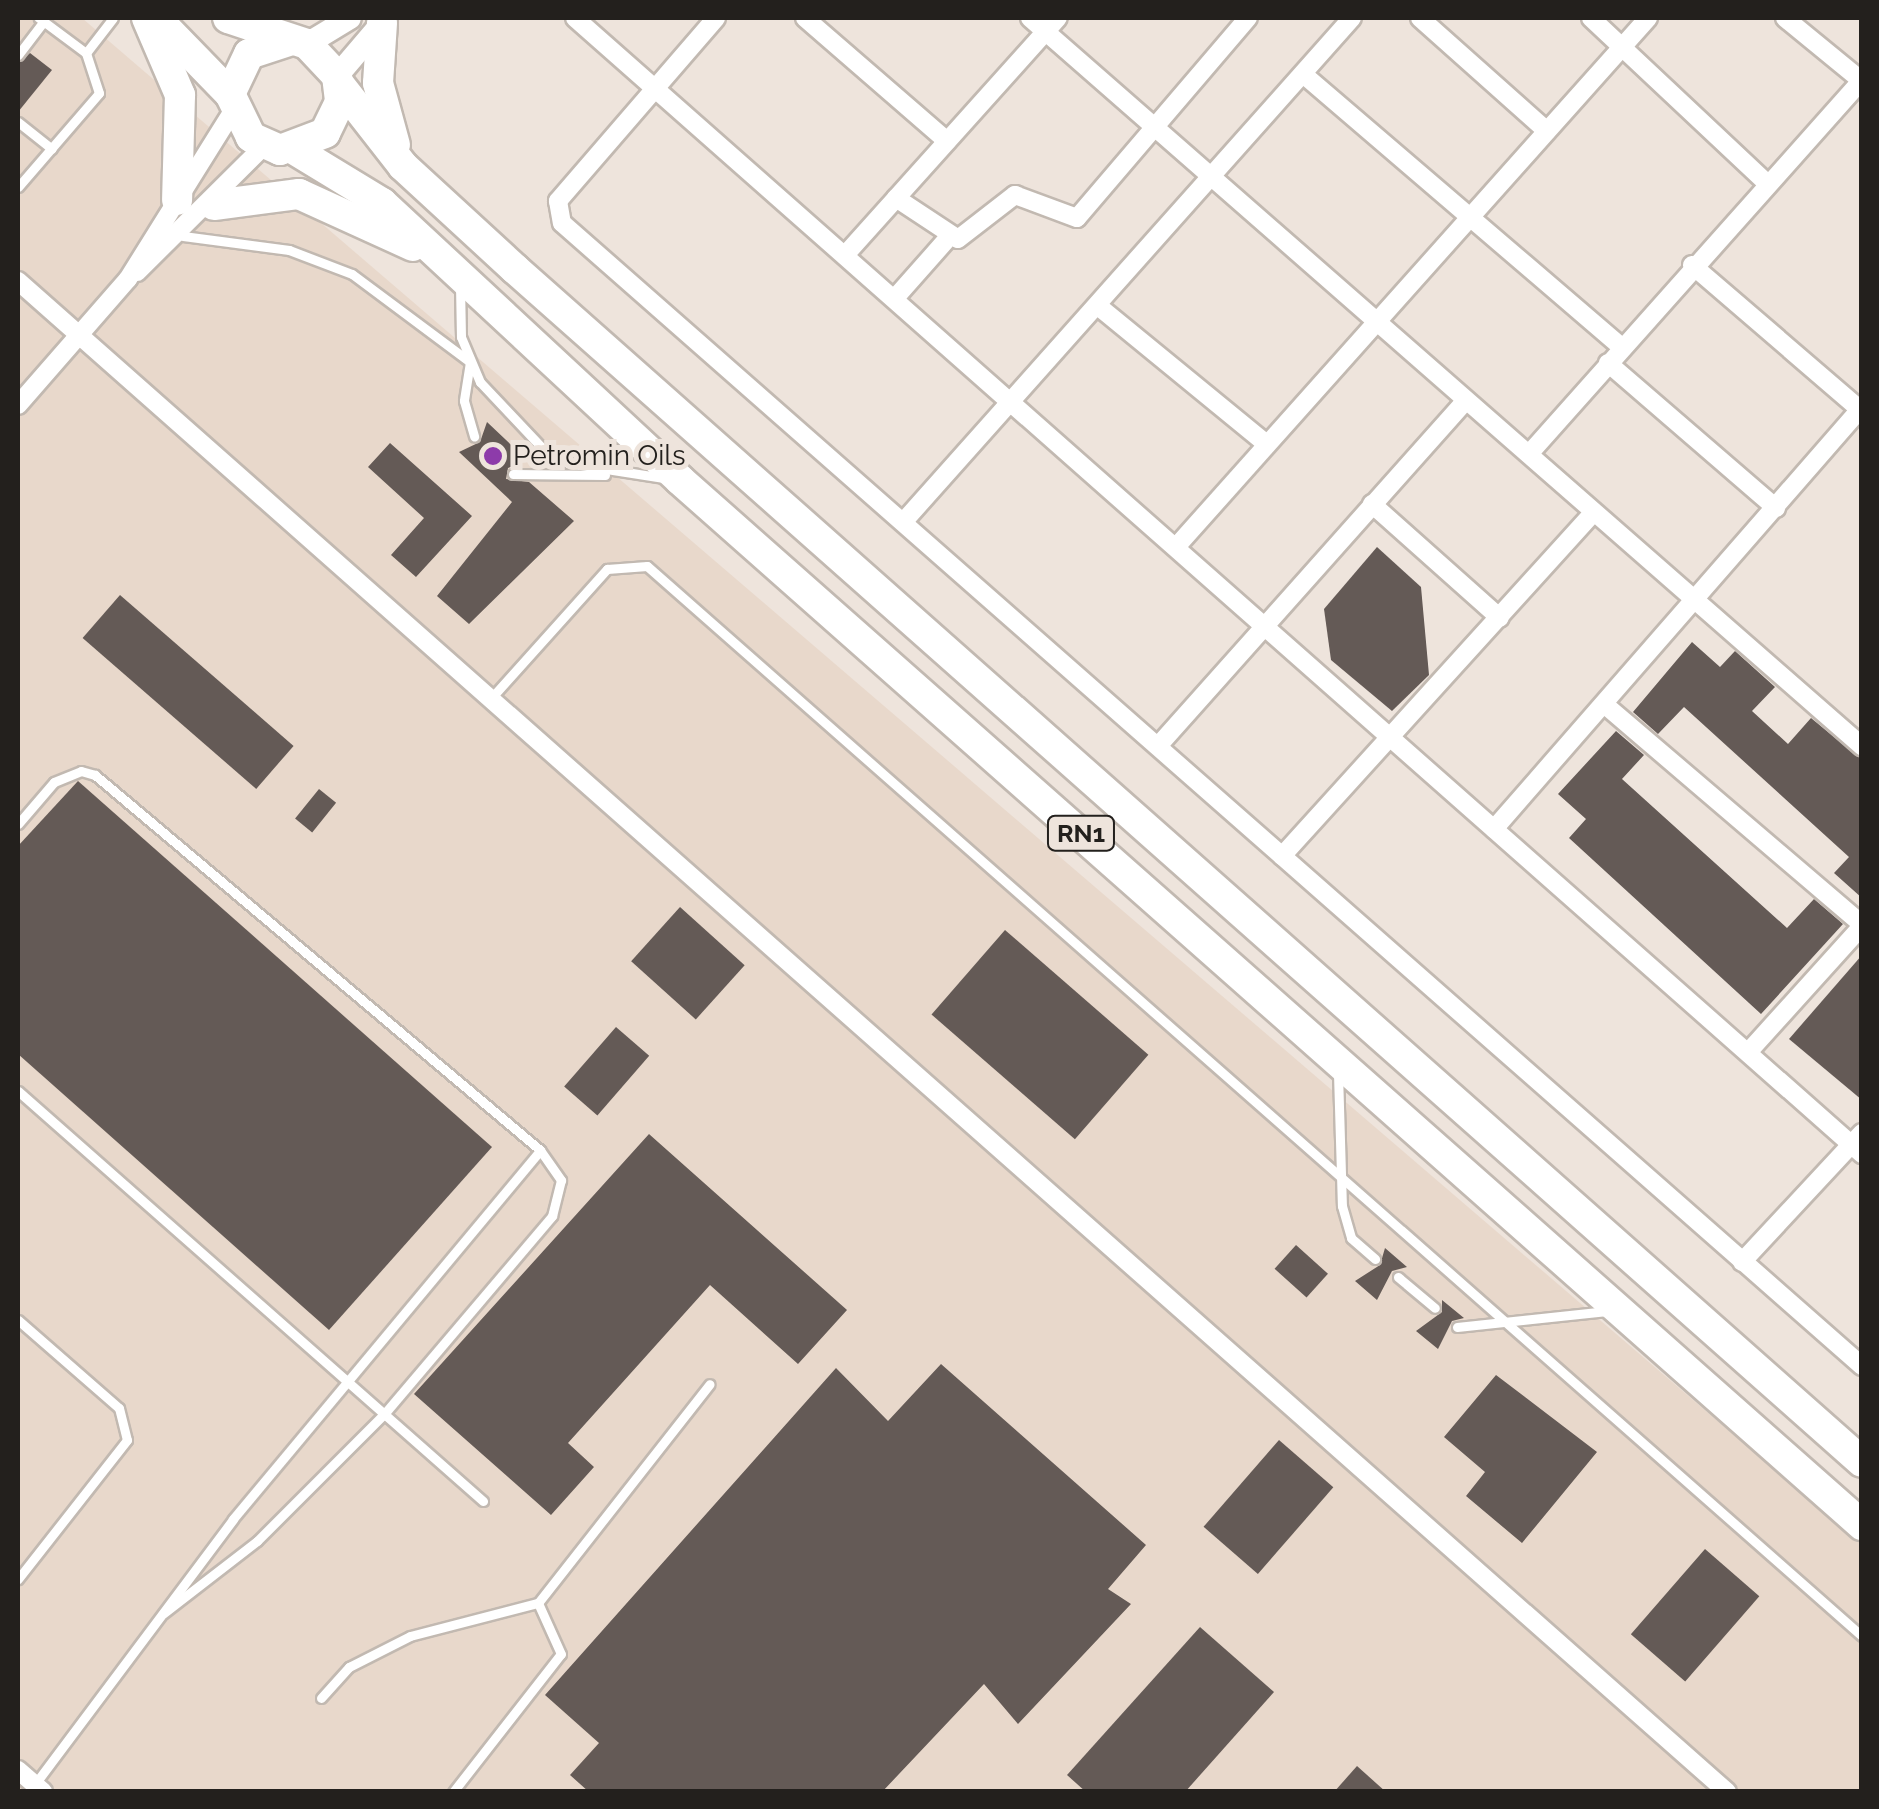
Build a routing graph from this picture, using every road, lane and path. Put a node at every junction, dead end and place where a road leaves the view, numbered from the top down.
1 (113, 18) edge
2 (146, 18) edge
3 (156, 18) edge
4 (228, 18) edge
5 (350, 18) edge
6 (716, 18) edge
7 (805, 18) edge
8 (1030, 18) edge
9 (1248, 18) edge
10 (1352, 18) edge
11 (1420, 18) edge
12 (1591, 18) edge
13 (1648, 18) edge
14 (1785, 18) edge
15 (42, 19) edge
16 (384, 20) edge
17 (584, 21) edge
18 (1052, 24) edge
19 (1808, 24) edge
20 (299, 42) junction
21 (1623, 48) junction
22 (86, 53) junction
23 (18, 55) edge
24 (1302, 74) junction
25 (338, 80) junction
26 (1861, 80) edge
27 (655, 86) junction
28 (232, 102) junction
29 (18, 122) edge
30 (1157, 130) junction
31 (1547, 131) junction
32 (947, 141) junction
33 (280, 147) junction
34 (52, 149) junction
35 (402, 166) junction
36 (1209, 176) junction
37 (1768, 182) junction
38 (18, 187) edge
39 (896, 198) junction
40 (177, 200) junction
41 (214, 205) junction
42 (1465, 216) junction
43 (183, 236) junction
44 (949, 238) junction
45 (846, 254) junction
46 (1692, 265) junction
47 (449, 269) junction
48 (128, 278) junction
49 (18, 282) edge
50 (895, 298) junction
51 (1098, 306) junction
52 (1376, 320) junction
53 (78, 336) junction
54 (1622, 347) junction
55 (470, 362) junction
56 (1608, 363) junction
57 (1466, 400) junction
58 (1012, 402) junction
59 (18, 405) edge
60 (1861, 409) edge
61 (474, 436) dead end
62 (1264, 442) junction
63 (1530, 454) junction
64 (513, 474) dead end
65 (624, 475) junction
66 (680, 480) junction
67 (1372, 504) junction
68 (1776, 508) junction
69 (1594, 512) junction
70 (905, 520) junction
71 (1176, 547) junction
72 (1696, 602) junction
73 (1500, 618) junction
74 (1266, 625) junction
75 (493, 696) junction
76 (1604, 704) junction
77 (1391, 736) junction
78 (1860, 743) edge
79 (1158, 746) junction
80 (18, 824) edge
81 (1494, 828) junction
82 (1282, 856) junction
83 (1862, 925) edge
84 (1750, 1049) junction
85 (1338, 1060) junction
86 (18, 1091) edge
87 (1858, 1144) edge
88 (540, 1150) junction
89 (1339, 1180) junction
90 (1375, 1258) dead end
91 (1742, 1262) junction
92 (1398, 1277) dead end
93 (1435, 1308) dead end
94 (1616, 1310) junction
95 (18, 1320) edge
96 (1500, 1326) junction
97 (1457, 1327) dead end
98 (1862, 1366) edge
99 (342, 1384) junction
100 (710, 1384) dead end
101 (383, 1414) junction
102 (1862, 1462) edge
103 (484, 1502) dead end
104 (1862, 1525) edge
105 (18, 1578) edge
106 (538, 1603) junction
107 (164, 1614) junction
108 (1862, 1636) edge
109 (321, 1698) dead end
110 (18, 1770) edge
111 (39, 1788) edge
112 (453, 1792) edge
113 (1727, 1792) edge

1 - 22 lane
2 - 40 highway
3 - 28 highway, RN1
4 - 20 highway, RN1
5 - 20 street
6 - 27 street
7 - 32 street
8 - 18 street
9 - 30 street
10 - 24 street
11 - 31 street
12 - 21 street
13 - 21 street
14 - 19 street
15 - 22 lane
15 - 23 lane
16 - 25 street
16 - 35 highway
17 - 27 street
18 - 30 street
18 - 32 street
19 - 26 street
20 - 25 highway, RN1
20 - 28 highway
21 - 31 street
21 - 37 street
22 - 34 lane
24 - 36 street
24 - 42 street
25 - 33 highway
25 - 35 highway, RN1
26 - 37 street
27 - 45 street
27 - 70 street
28 - 33 highway, RN1
28 - 40 street
29 - 34 lane
30 - 36 street
30 - 44 street
31 - 42 street
32 - 39 street
33 - 41 street
33 - 47 highway, RN1
34 - 38 lane
35 - 102 highway, RN1
36 - 51 street
36 - 52 street
37 - 46 street
39 - 44 street
39 - 45 street
40 - 48 street
41 - 43 street
41 - 47 highway
42 - 52 street
42 - 54 street
43 - 48 street
43 - 55 lane
44 - 50 street
45 - 50 street
46 - 54 street
46 - 60 street
47 - 55 lane
47 - 66 highway, RN1
48 - 53 street
49 - 53 street
50 - 58 street
51 - 58 street
51 - 62 street
52 - 57 street
52 - 62 street
53 - 59 street
53 - 75 street
54 - 56 street
55 - 61 lane
55 - 65 lane
56 - 63 street
56 - 68 street
57 - 63 street
57 - 67 street
58 - 70 street
58 - 71 street
60 - 68 street
62 - 71 street
63 - 69 street
64 - 65 lane
65 - 66 lane
66 - 85 highway, RN1
67 - 73 street
67 - 74 street
68 - 72 street
69 - 72 street
69 - 73 street
70 - 79 street
71 - 74 street
72 - 76 street
72 - 78 street
73 - 77 street
74 - 77 street
74 - 79 street
75 - 89 lane
75 - 113 street
76 - 81 street
76 - 83 street
77 - 81 street
77 - 82 street
79 - 82 street
80 - 88 lane
81 - 84 street
82 - 91 street
83 - 84 street
84 - 87 street
85 - 89 lane
85 - 94 highway, RN1
86 - 99 lane
87 - 91 street
88 - 99 lane
88 - 101 lane
89 - 90 lane
89 - 96 lane
91 - 98 street
92 - 93 lane
94 - 96 lane
94 - 104 highway, RN1
95 - 105 lane
96 - 97 lane
96 - 108 lane
99 - 101 lane
99 - 107 lane
100 - 106 lane
101 - 103 lane
101 - 107 lane
106 - 109 lane
106 - 112 lane
107 - 111 lane
110 - 111 street

